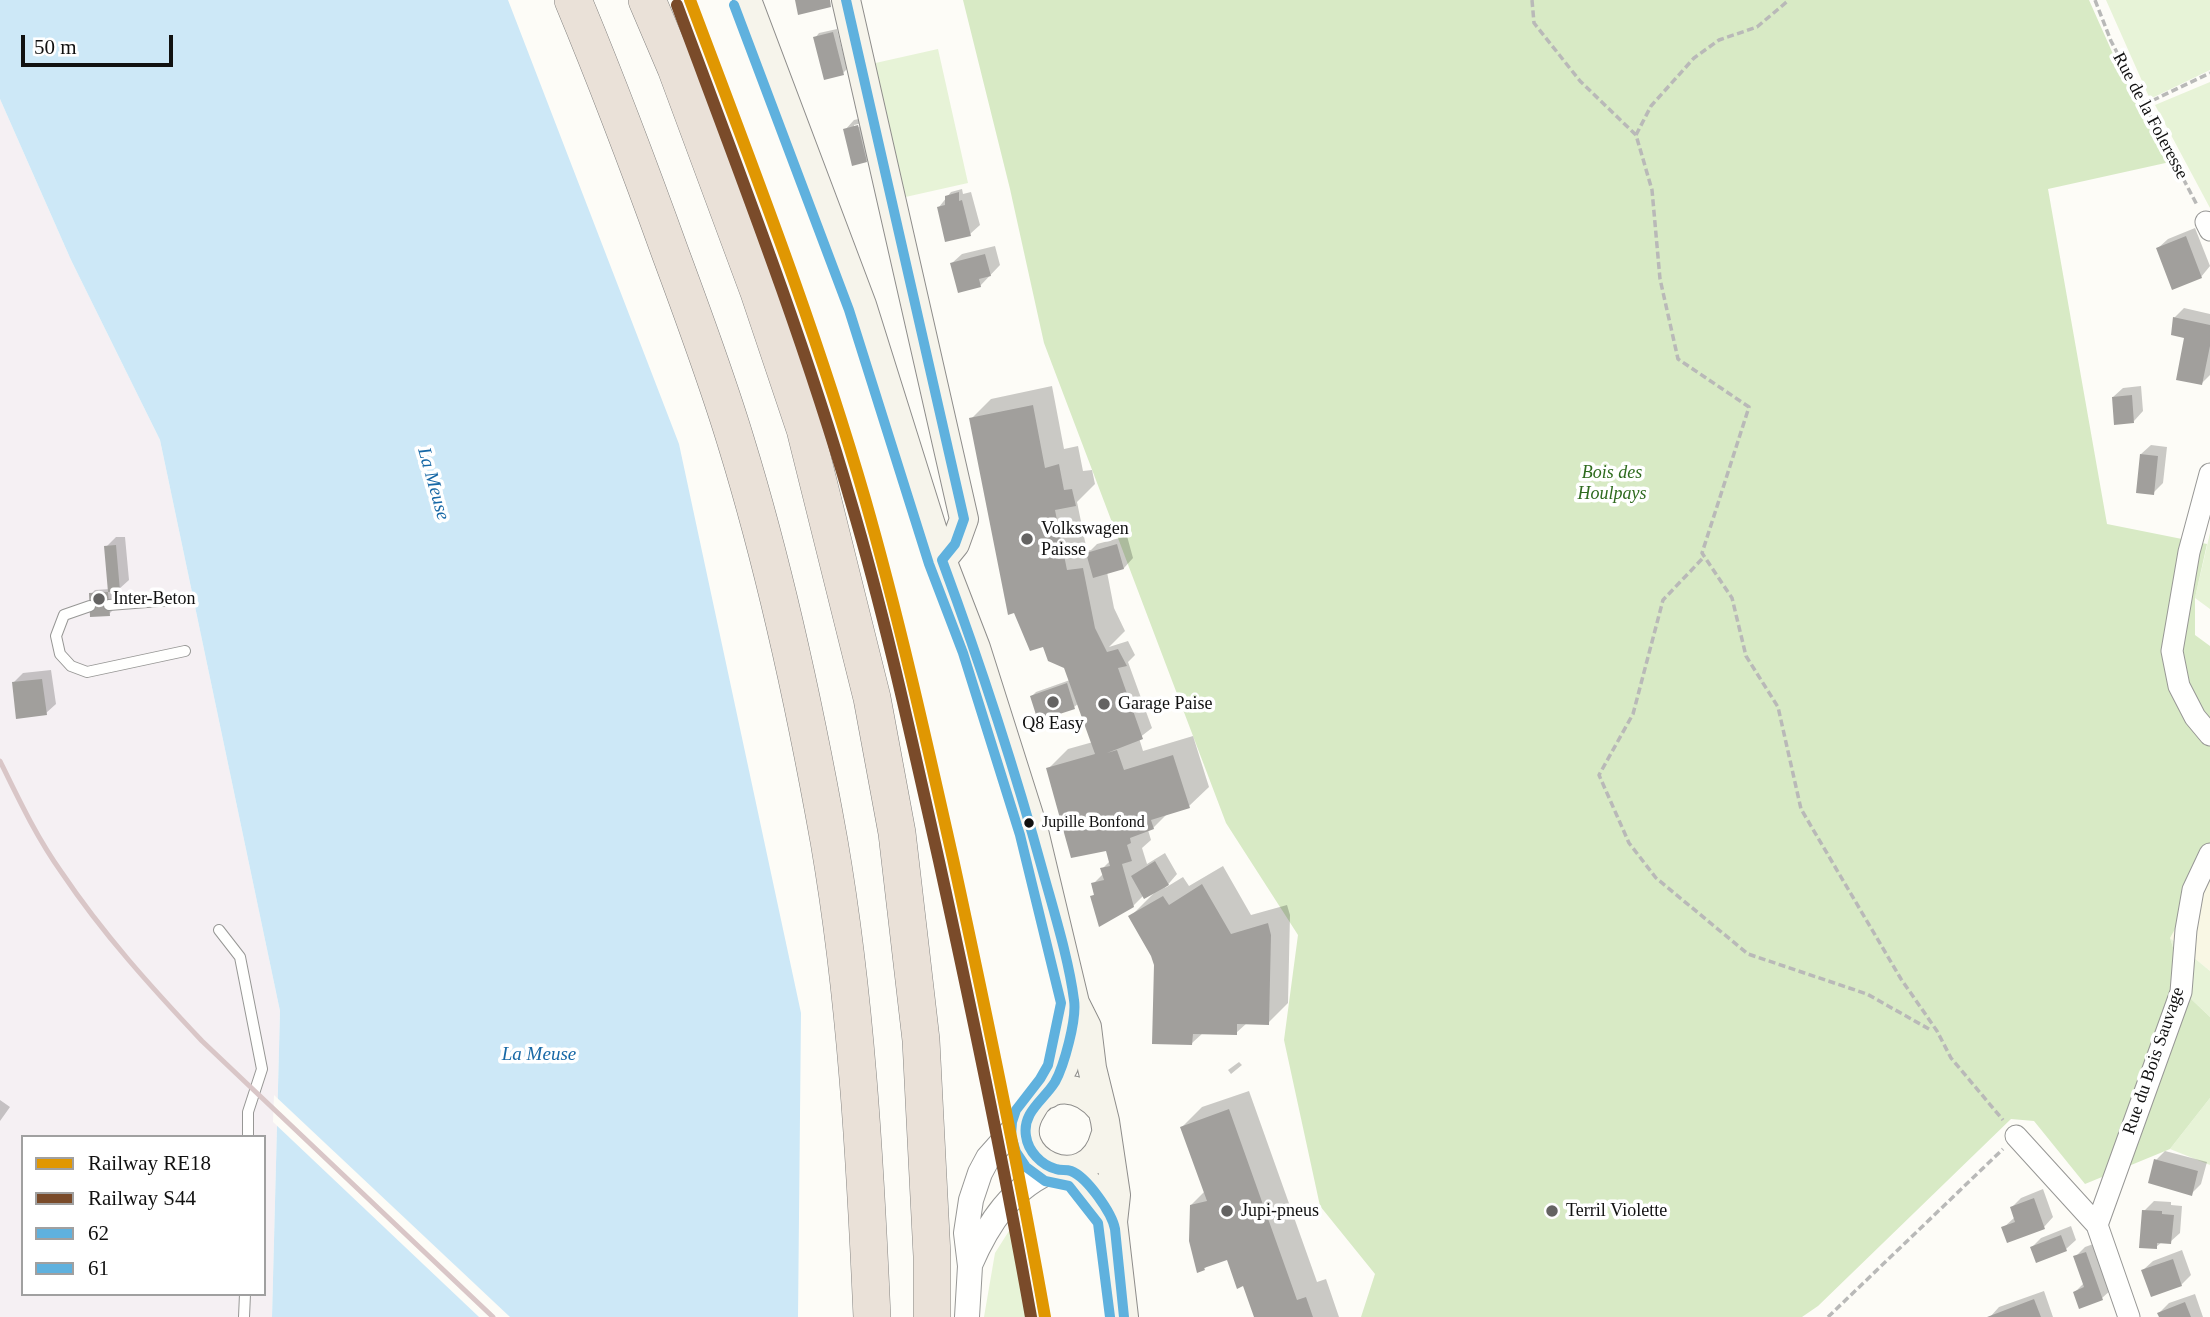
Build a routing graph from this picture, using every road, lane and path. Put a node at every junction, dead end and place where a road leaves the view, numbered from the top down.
1 (573, 0) edge
2 (647, 0) edge
3 (747, 0) edge
4 (846, 0) edge
5 (1532, 0) edge
6 (1789, 0) edge
7 (2095, 0) edge
8 (2210, 73) edge
9 (2143, 105) junction
10 (1636, 135) junction
11 (2208, 226) edge
12 (2210, 474) edge
13 (1702, 559) dead end
14 (942, 560) junction
15 (173, 600) dead end
16 (109, 605) dead end
17 (90, 606) dead end
18 (185, 652) dead end
19 (2210, 735) edge
20 (2210, 854) edge
21 (219, 930) dead end
22 (1075, 1003) junction
23 (1929, 1029) dead end
24 (1038, 1103) junction
25 (1103, 1123) junction
26 (248, 1135) edge
27 (2016, 1136) junction
28 (1053, 1169) junction
29 (1113, 1222) junction
30 (2097, 1225) junction
31 (970, 1266) junction
32 (245, 1296) edge
33 (244, 1317) edge
34 (872, 1317) edge
35 (932, 1317) edge
36 (967, 1317) edge
37 (1124, 1317) edge
38 (1828, 1317) edge
39 (2129, 1317) edge

1 - 34 highway
2 - 35 highway
3 - 14 main road
4 - 14 main road
5 - 10 path
6 - 10 path
7 - 9 path, Rue de la Foleresse
8 - 9 path
9 - 11 path, Rue de la Foleresse
10 - 27 path
12 - 19 street
13 - 23 path
14 - 22 main road
15 - 16 lane
17 - 18 lane
20 - 30 street, Rue du Bois Sauvage
21 - 26 lane
22 - 24 main road
22 - 25 main road
24 - 25 main road
24 - 28 main road
24 - 31 street
25 - 28 main road
25 - 29 main road
27 - 30 street
27 - 38 path
28 - 29 main road
28 - 31 street
29 - 37 main road
30 - 39 street
31 - 36 street
32 - 33 lane

